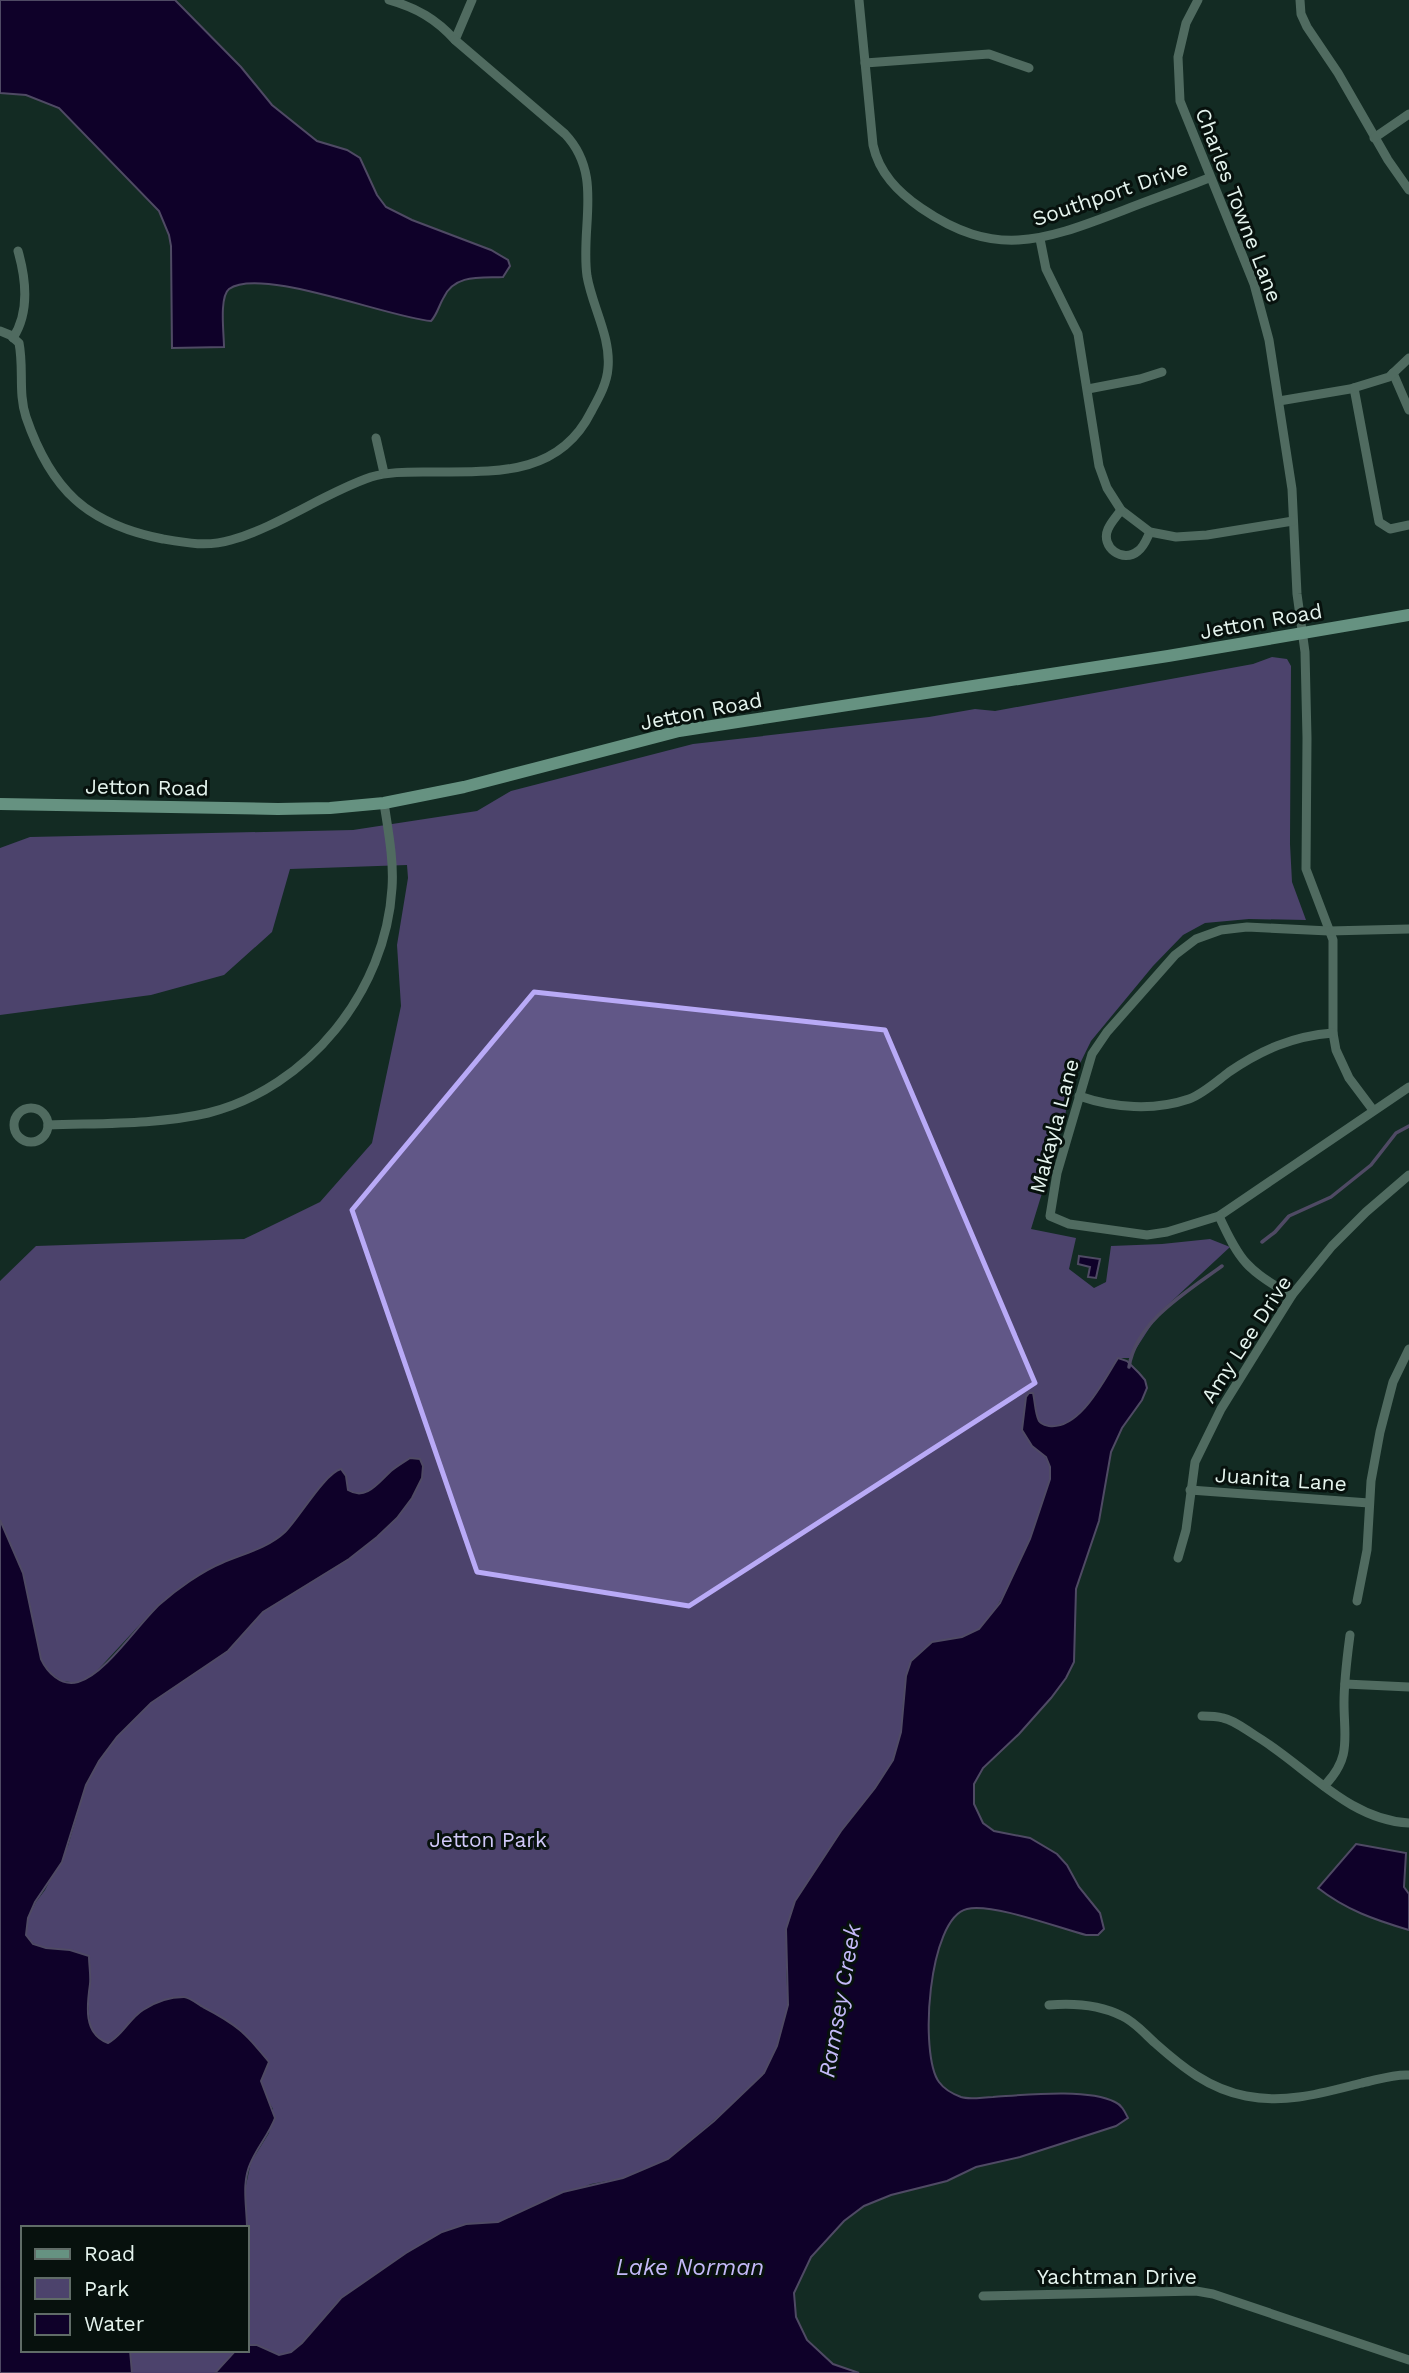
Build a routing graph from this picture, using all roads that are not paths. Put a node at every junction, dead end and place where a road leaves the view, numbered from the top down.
1 (389, 0) edge
2 (472, 0) edge
3 (859, 0) edge
4 (1198, 0) edge
5 (1300, 0) edge
6 (455, 40) junction
7 (865, 63) junction
8 (1029, 68) dead end
9 (1409, 114) edge
10 (1374, 138) junction
11 (1209, 178) junction
12 (1409, 190) edge
13 (1040, 239) junction
14 (18, 251) dead end
15 (0, 331) edge
16 (13, 338) junction
17 (1409, 358) edge
18 (1162, 372) dead end
19 (1392, 373) junction
20 (1354, 388) junction
21 (1088, 389) junction
22 (1279, 401) junction
23 (1409, 410) edge
24 (376, 438) dead end
25 (384, 473) junction
26 (1121, 510) junction
27 (1293, 521) junction
28 (1409, 525) edge
29 (1150, 532) junction
30 (1409, 615) edge
31 (1301, 634) junction
32 (384, 803) junction
33 (0, 804) edge
34 (1409, 929) edge
35 (1329, 931) junction
36 (1333, 1033) junction
37 (1409, 1087) edge
38 (1079, 1096) junction
39 (1373, 1110) junction
40 (48, 1125) dead end
41 (1409, 1175) edge
42 (1219, 1216) junction
43 (1292, 1295) junction
44 (1409, 1349) edge
45 (1405, 1367) edge
46 (1190, 1490) junction
47 (1369, 1503) junction
48 (1178, 1558) dead end
49 (1357, 1601) dead end
50 (1350, 1635) dead end
51 (1345, 1684) junction
52 (1409, 1687) edge
53 (1202, 1716) dead end
54 (1324, 1786) junction
55 (1409, 1823) edge
56 (1049, 2005) dead end
57 (1409, 2075) edge
58 (983, 2296) dead end
59 (1409, 2360) edge

1 - 6 street
2 - 6 street
3 - 7 street, Southport Drive
4 - 11 street, Charles Towne Lane
5 - 10 street
6 - 25 street
7 - 8 street
7 - 13 street, Southport Drive
9 - 10 street
10 - 12 street
11 - 13 street, Southport Drive
11 - 22 street, Charles Towne Lane
13 - 21 street
14 - 16 street
15 - 16 street
16 - 25 street
17 - 19 street
18 - 21 street
19 - 20 street
19 - 23 street
20 - 22 street
20 - 28 street
21 - 26 street
22 - 27 street, Charles Towne Lane
24 - 25 street
26 - 29 street
26 - 29 street
27 - 29 street
27 - 31 street, Charles Towne Lane
30 - 31 street, Jetton Road
31 - 32 street, Jetton Road
31 - 35 street, Charles Towne Lane
32 - 33 street, Jetton Road
32 - 40 street
34 - 35 street, Makayla Lane
35 - 36 street, Charles Towne Lane
35 - 38 street, Makayla Lane
36 - 38 street
36 - 39 street, Charles Towne Lane
37 - 39 street, Makayla Lane
38 - 42 street, Makayla Lane
39 - 42 street, Makayla Lane
41 - 43 street, Amy Lee Drive
42 - 43 street
43 - 46 street, Amy Lee Drive
44 - 45 street
45 - 47 street
46 - 47 street, Juanita Lane
46 - 48 street, Amy Lee Drive
47 - 49 street
50 - 51 street
51 - 52 street
51 - 54 street
53 - 54 street
54 - 55 street
56 - 57 street
58 - 59 street, Yachtman Drive

